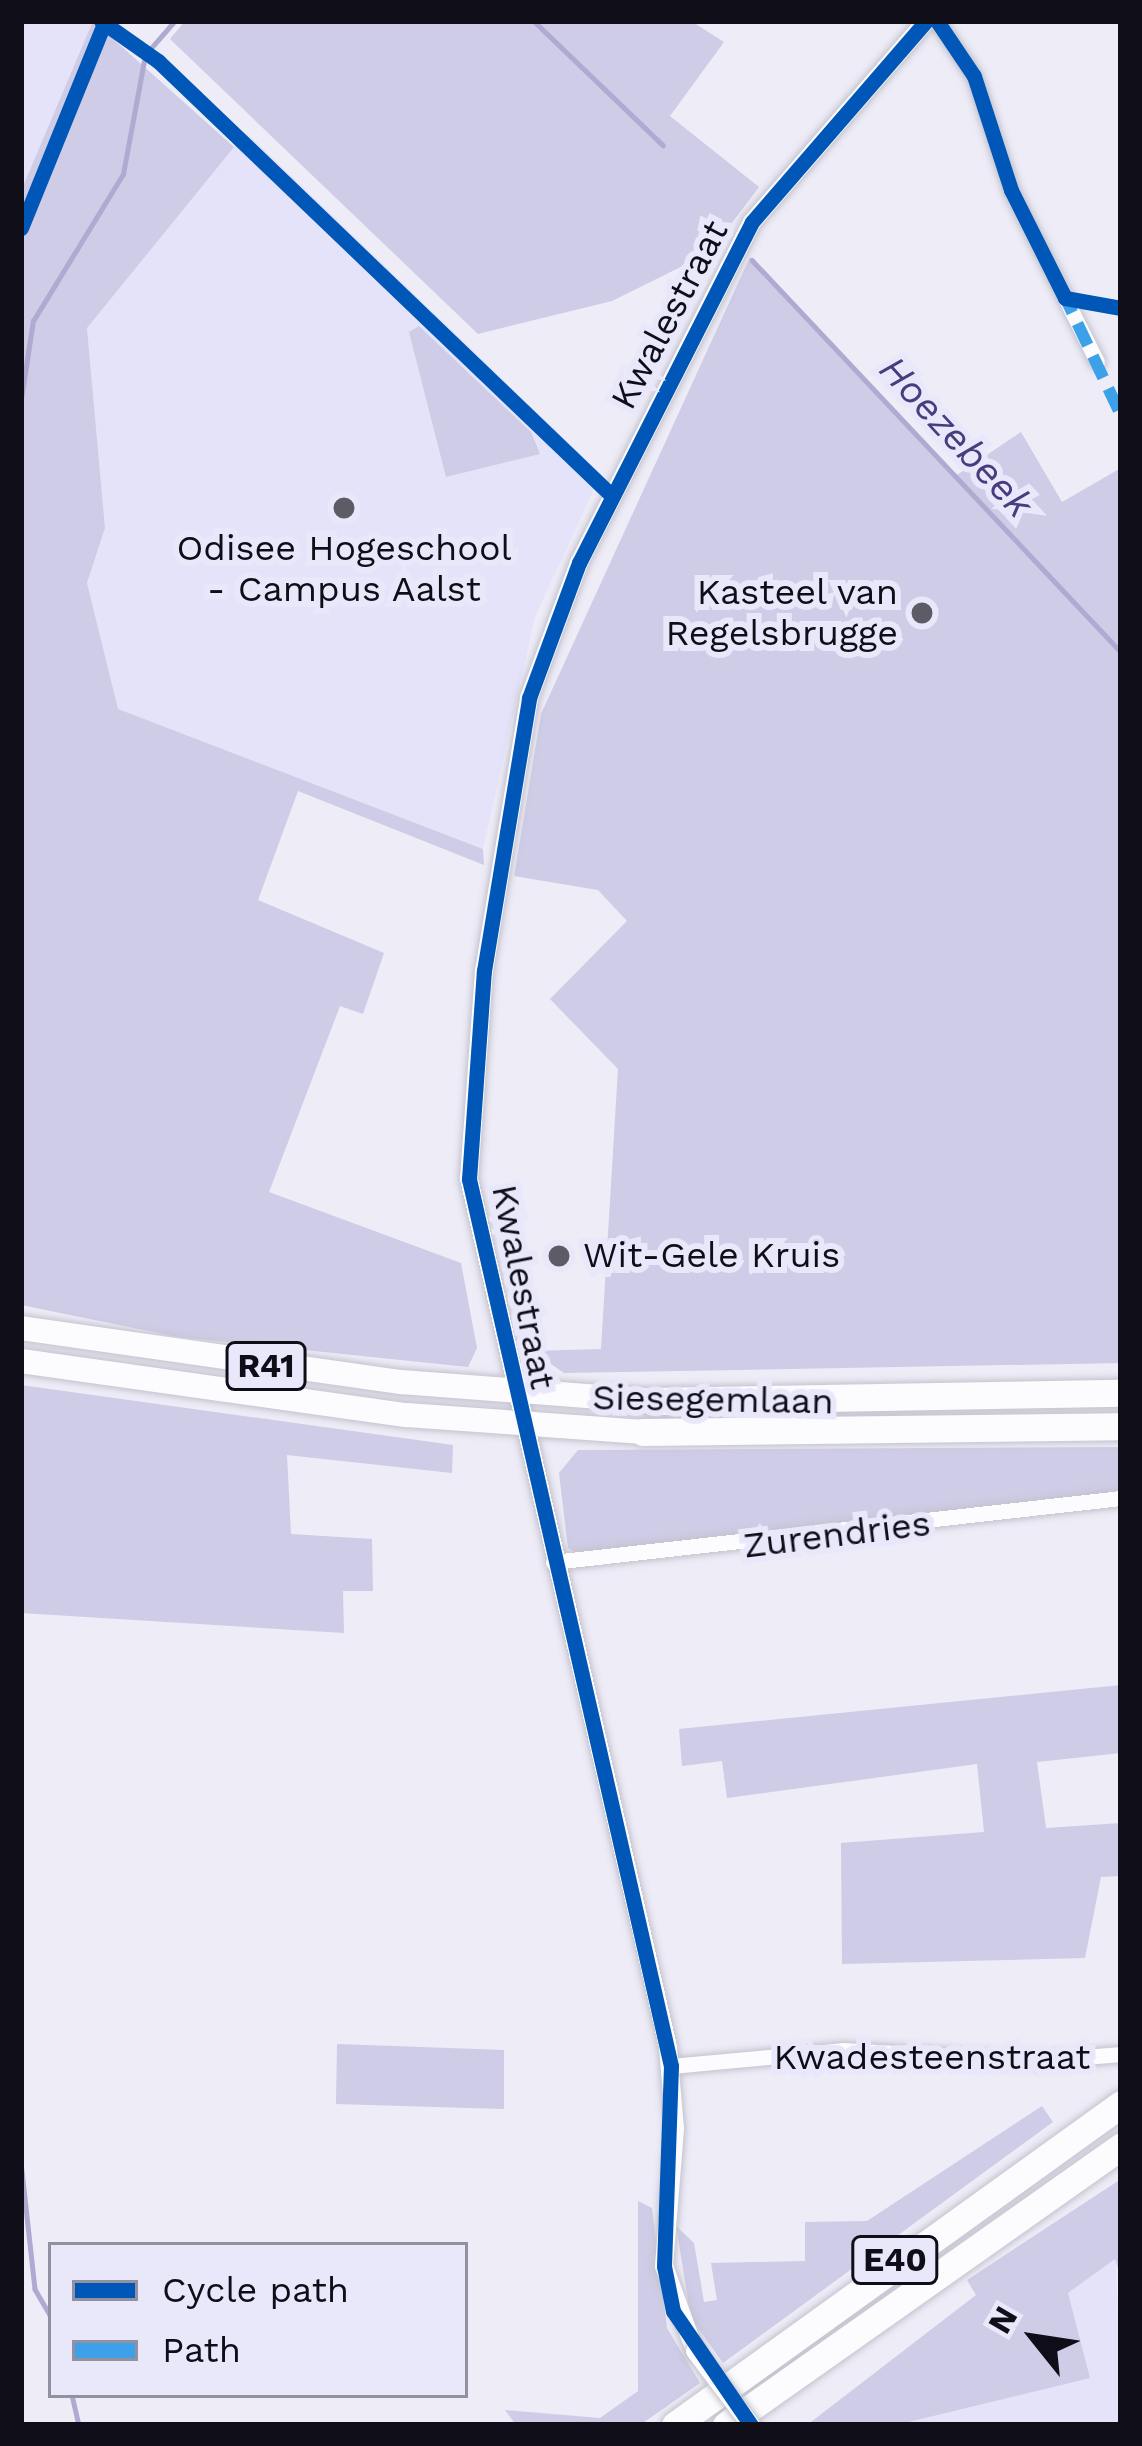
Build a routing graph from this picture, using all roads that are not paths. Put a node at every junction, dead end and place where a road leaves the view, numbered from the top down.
1 (926, 21) edge
2 (938, 21) edge
3 (1097, 362) dead end
4 (21, 1328) edge
5 (21, 1361) edge
6 (512, 1393) junction
7 (1121, 1393) edge
8 (652, 1401) joint
9 (521, 1425) junction
10 (1121, 1426) edge
11 (643, 1432) joint
12 (1121, 1498) edge
13 (553, 1562) junction
14 (1121, 2054) edge
15 (671, 2066) junction
16 (1121, 2104) edge
17 (1121, 2146) edge
18 (676, 2425) edge
19 (726, 2425) edge
20 (751, 2425) edge

1 - 6 street, Kwalestraat
2 - 3 street
4 - 6 highway, Siesegemlaan / R41
5 - 9 highway, Siesegemlaan / R41
6 - 8 highway, Siesegemlaan / R41
6 - 9 street, Kwalestraat
7 - 8 highway, Siesegemlaan / R41
9 - 11 highway, Siesegemlaan / R41
9 - 13 street, Kwalestraat
10 - 11 highway, Siesegemlaan / R41
12 - 13 street, Zurendries
13 - 15 street, Kwalestraat
14 - 15 street, Kwadesteenstraat
15 - 20 street, Kwalestraat, bridge
16 - 18 highway, E40
17 - 19 highway, E40

